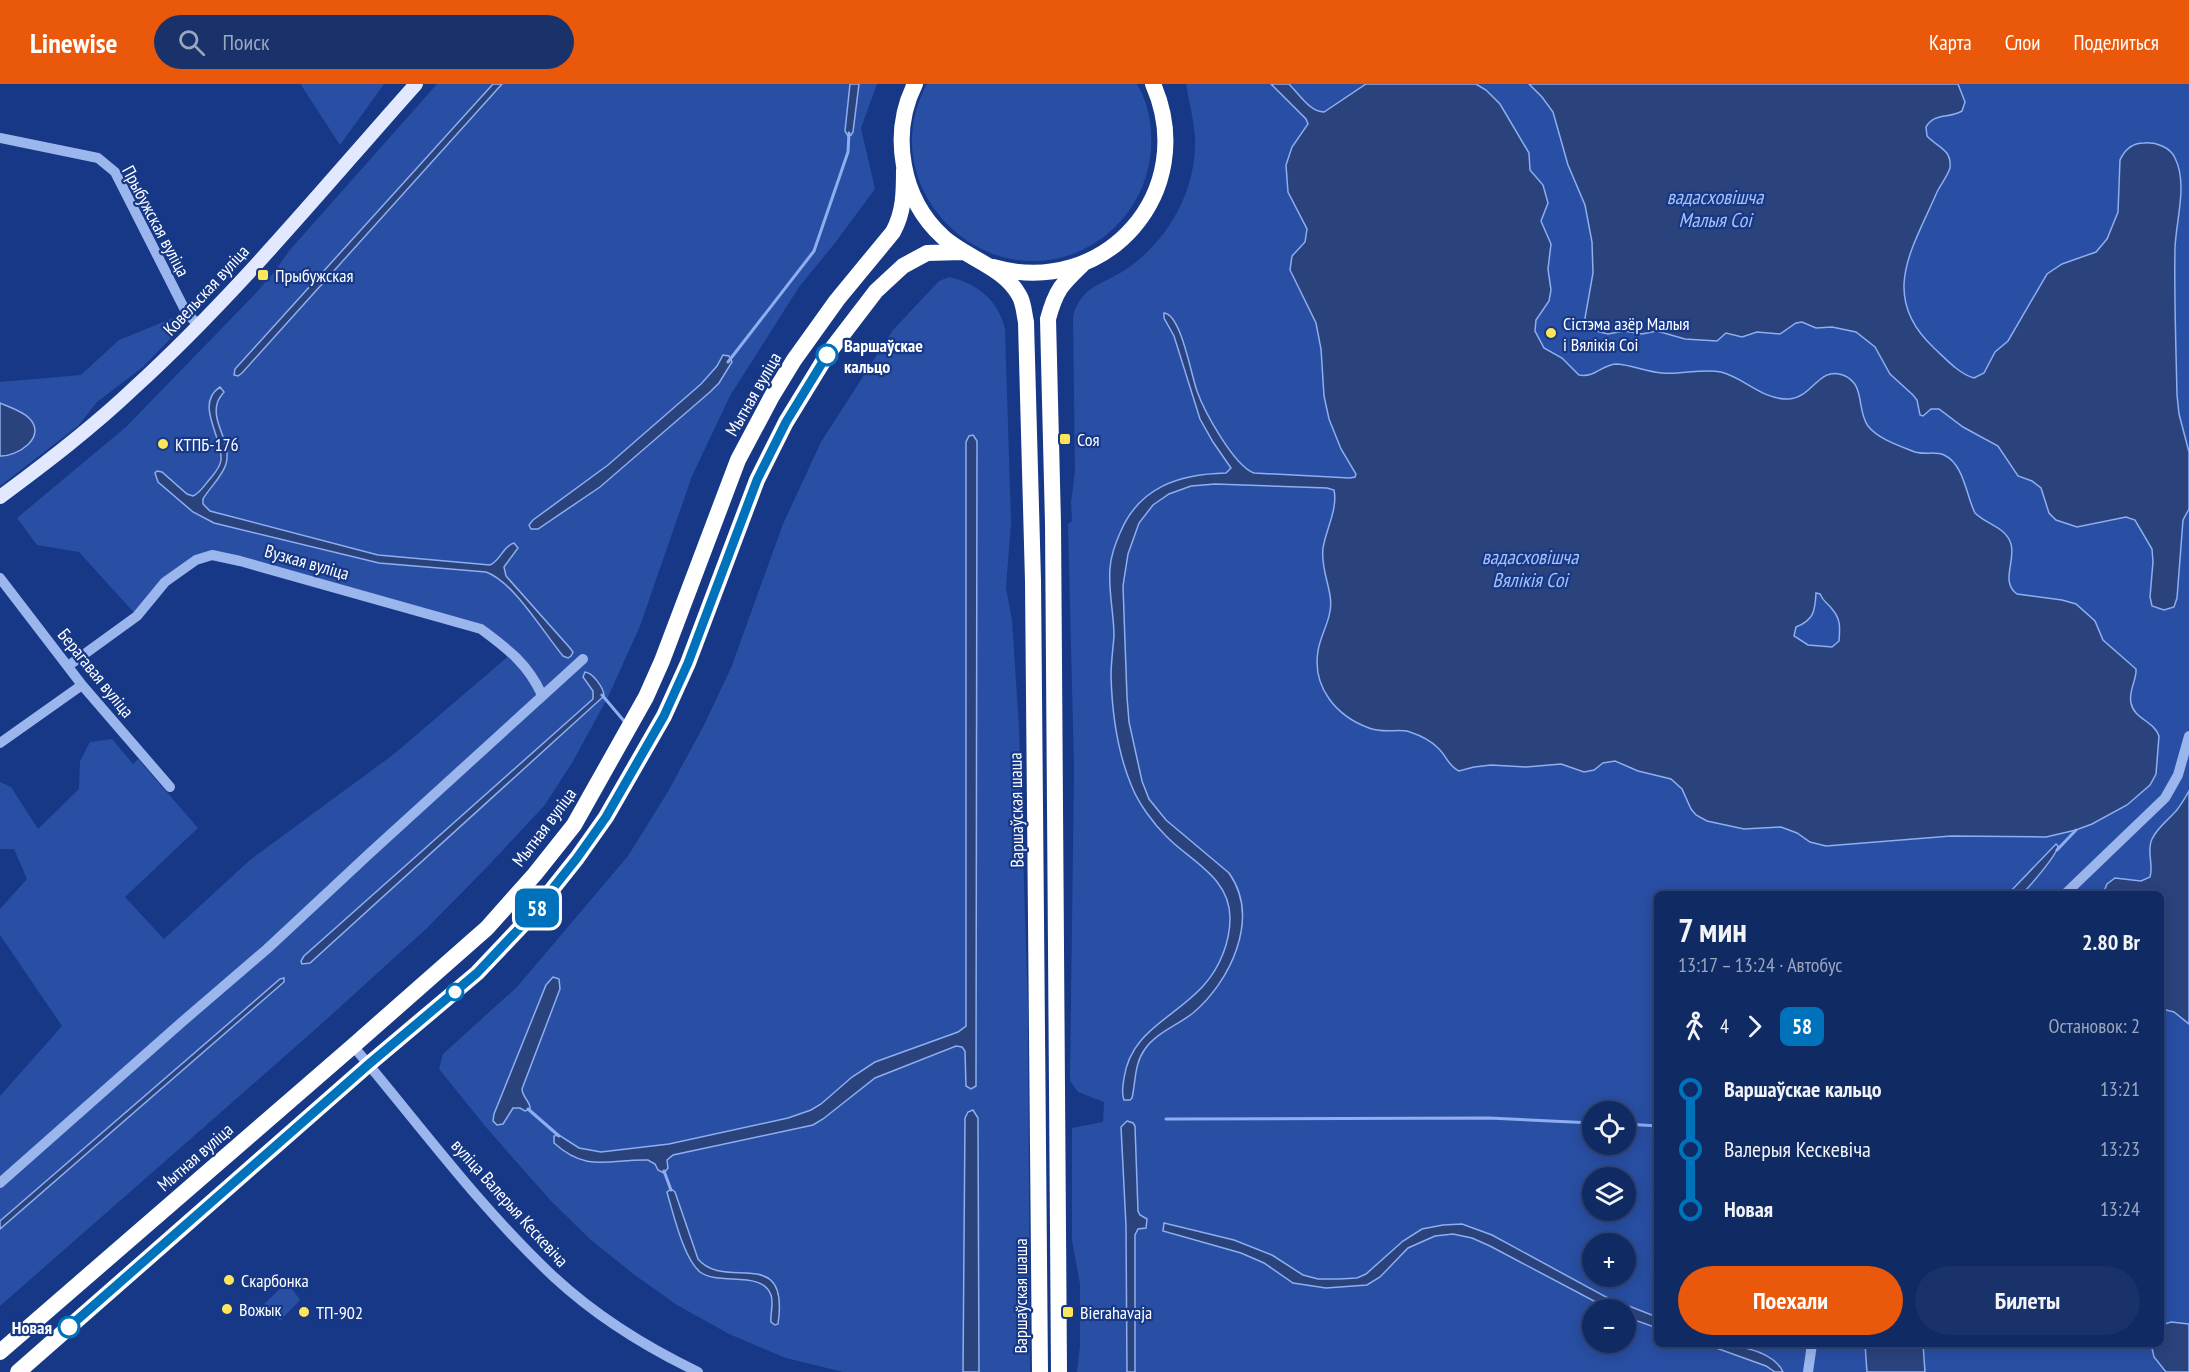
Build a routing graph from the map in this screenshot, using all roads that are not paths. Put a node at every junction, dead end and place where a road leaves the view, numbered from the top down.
1 (416, 84) edge
2 (915, 84) edge
3 (1157, 89) edge
4 (0, 138) edge
5 (904, 170) junction
6 (962, 252) junction
7 (984, 264) junction
8 (1084, 264) junction
9 (198, 324) junction
10 (0, 497) edge
11 (0, 578) edge
12 (583, 659) dead end
13 (68, 666) junction
14 (82, 685) junction
15 (542, 695) junction
16 (2189, 736) edge
17 (0, 743) edge
18 (170, 787) dead end
19 (2068, 891) edge
20 (353, 1046) junction
21 (369, 1064) junction
22 (0, 1183) edge
23 (1812, 1347) edge
24 (0, 1352) edge
25 (18, 1372) edge
26 (698, 1372) edge
27 (1040, 1372) edge
28 (1059, 1372) edge
29 (1808, 1372) edge

1 - 9 main road, Ковельская вуліца
2 - 5 highway, Варшаўская шаша
3 - 8 highway, Варшаўская шаша
4 - 9 street, Прыбужская вуліца
5 - 6 highway, Варшаўская шаша
5 - 20 highway, Мытная вуліца
6 - 7 highway, Варшаўская шаша
6 - 21 highway
7 - 8 highway, Варшаўская шаша
7 - 27 highway, Варшаўская шаша
8 - 28 highway, Варшаўская шаша
9 - 10 main road, Ковельская вуліца
11 - 13 street, Берагавая вуліца
12 - 15 street
13 - 14 street, Берагавая вуліца
13 - 15 street, Вузкая вуліца
14 - 17 street
14 - 18 street, Берагавая вуліца
15 - 22 street
16 - 19 street
20 - 21 street, вуліца Валерыя Кескевіча
20 - 24 highway, Мытная вуліца
21 - 25 highway
21 - 26 street, вуліца Валерыя Кескевіча
23 - 29 street

